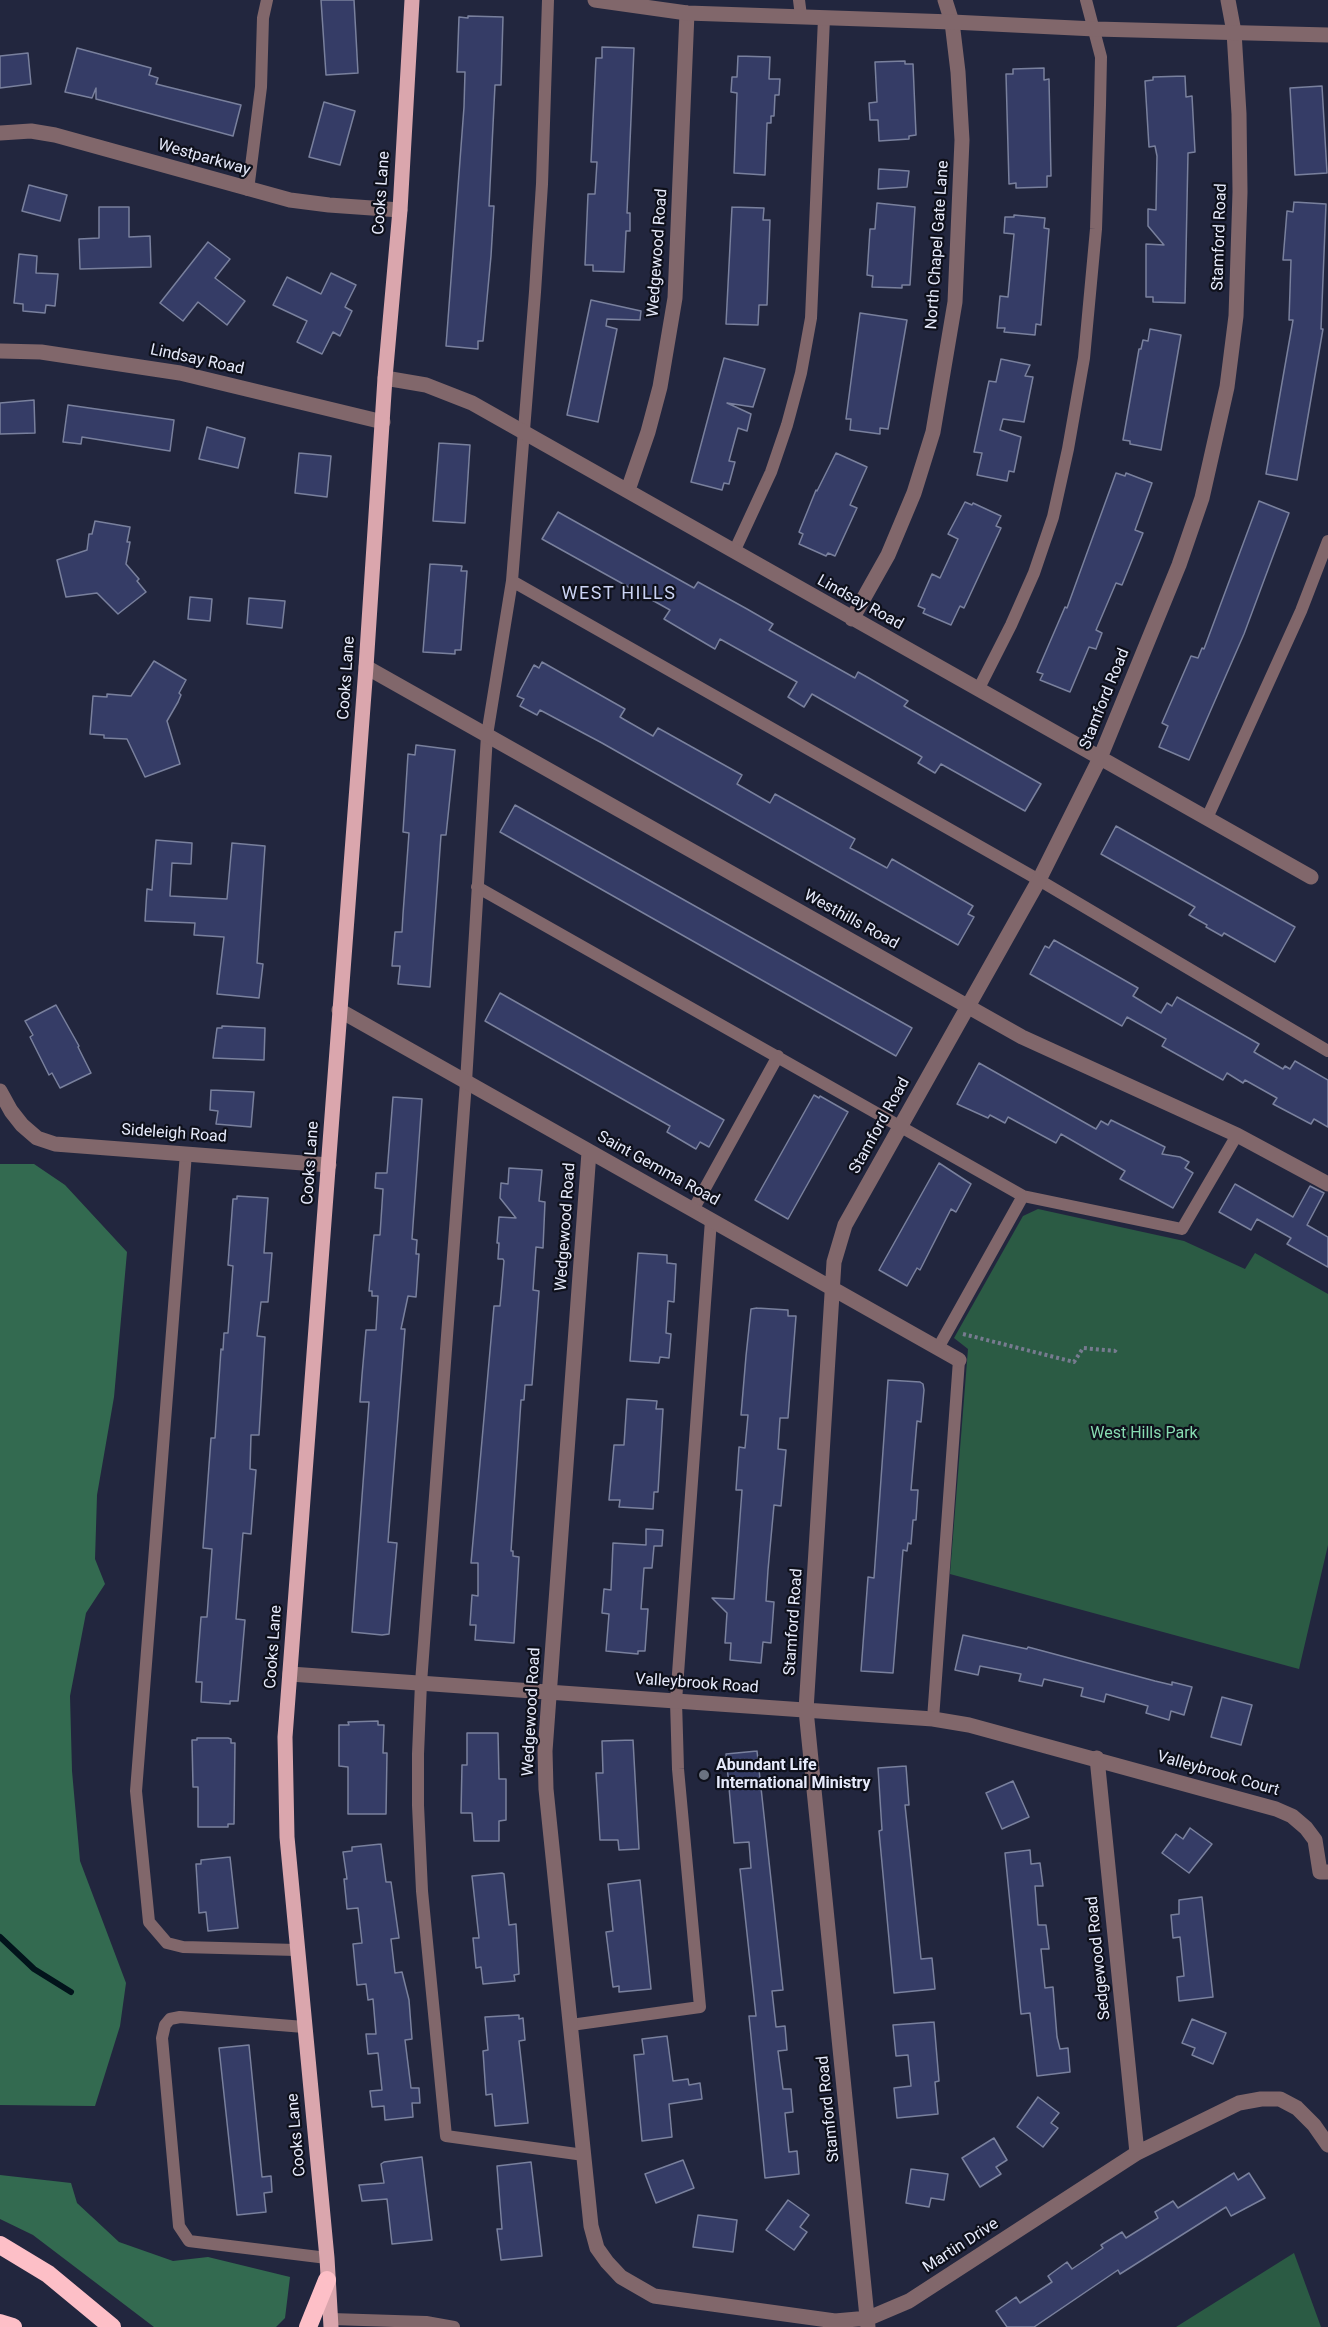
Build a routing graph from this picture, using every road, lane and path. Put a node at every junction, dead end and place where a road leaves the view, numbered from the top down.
1 (267, 0) edge
2 (412, 0) edge
3 (548, 0) edge
4 (595, 0) edge
5 (799, 0) edge
6 (945, 0) edge
7 (1086, 0) edge
8 (1228, 0) edge
9 (687, 13) junction
10 (801, 16) junction
11 (824, 18) junction
12 (952, 21) junction
13 (1095, 29) junction
14 (1234, 32) junction
15 (1328, 35) edge
16 (0, 133) edge
17 (248, 190) junction
18 (400, 210) junction
19 (0, 351) edge
20 (385, 378) junction
21 (383, 422) junction
22 (523, 432) junction
23 (628, 490) junction
24 (1328, 540) edge
25 (734, 552) junction
26 (512, 581) junction
27 (852, 619) junction
28 (366, 667) junction
29 (978, 690) junction
30 (487, 735) junction
31 (1100, 758) junction
32 (1207, 818) junction
33 (1311, 877) dead end
34 (1039, 880) junction
35 (477, 887) junction
36 (968, 1006) junction
37 (339, 1010) junction
38 (1328, 1051) edge
39 (778, 1056) junction
40 (466, 1082) junction
41 (0, 1091) edge
42 (900, 1127) junction
43 (1237, 1135) junction
44 (589, 1152) junction
45 (186, 1153) junction
46 (329, 1164) junction
47 (1328, 1184) edge
48 (1023, 1196) junction
49 (693, 1210) junction
50 (711, 1220) junction
51 (834, 1289) junction
52 (948, 1330) junction
53 (938, 1348) junction
54 (1117, 1348) dead end
55 (960, 1360) joint
56 (290, 1674) junction
57 (421, 1683) junction
58 (549, 1692) junction
59 (676, 1701) junction
60 (806, 1710) junction
61 (933, 1719) junction
62 (1097, 1758) junction
63 (1328, 1872) edge
64 (296, 1950) junction
65 (571, 2025) junction
66 (304, 2028) junction
67 (1328, 2145) edge
68 (1137, 2153) junction
69 (584, 2155) junction
70 (0, 2245) edge
71 (327, 2258) junction
72 (327, 2280) junction
73 (675, 2300) joint
74 (0, 2323) edge
75 (331, 2323) edge
76 (869, 2323) edge
77 (409, 2324) edge
78 (13, 2327) edge
79 (112, 2327) edge
80 (308, 2327) edge
81 (454, 2327) edge

1 - 17 lane
2 - 18 main road, Cooks Lane
3 - 22 lane
4 - 9 street
5 - 10 lane
6 - 12 street, North Chapel Gate Lane
7 - 13 lane
8 - 14 street, Stamford Road
9 - 10 street
9 - 23 street, Wedgewood Road
10 - 11 street
11 - 12 street
11 - 25 lane
12 - 13 street
12 - 27 street, North Chapel Gate Lane
13 - 14 street
13 - 29 lane
14 - 15 street
14 - 31 street, Stamford Road
16 - 17 street, Westparkway
17 - 18 street, Westparkway
18 - 20 main road, Cooks Lane
19 - 21 street, Lindsay Road
20 - 21 main road, Cooks Lane
20 - 22 street, Lindsay Road
21 - 28 main road, Cooks Lane
22 - 23 street, Lindsay Road
22 - 26 lane
23 - 25 street, Lindsay Road
24 - 32 lane
25 - 27 street, Lindsay Road
26 - 30 lane
26 - 34 lane
27 - 29 street, Lindsay Road
28 - 30 street, Westhills Road
28 - 37 main road, Cooks Lane
29 - 31 street, Lindsay Road
30 - 35 lane
30 - 36 street, Westhills Road
31 - 32 street, Lindsay Road
31 - 34 street, Stamford Road
32 - 33 street, Lindsay Road
34 - 36 street, Stamford Road
34 - 38 lane
35 - 39 lane
35 - 40 lane
36 - 42 street, Stamford Road
36 - 43 street, Westhills Road
37 - 40 street, Saint Gemma Road
37 - 46 main road, Cooks Lane
39 - 42 lane
39 - 49 lane
40 - 44 street, Saint Gemma Road
40 - 57 lane
41 - 45 street, Sideleigh Road
42 - 48 lane
42 - 51 street, Stamford Road
43 - 47 street, Westhills Road
43 - 48 lane
44 - 49 street, Saint Gemma Road
44 - 58 street, Wedgewood Road
45 - 46 street, Sideleigh Road
45 - 64 lane
46 - 56 main road, Cooks Lane
48 - 52 lane
49 - 50 street, Saint Gemma Road
50 - 51 street, Saint Gemma Road
50 - 59 lane
51 - 53 street, Saint Gemma Road
51 - 60 street, Stamford Road
52 - 53 lane
52 - 54 path
53 - 55 street, Saint Gemma Road
55 - 61 lane
56 - 57 street, Valleybrook Road
56 - 64 main road, Cooks Lane
57 - 58 street, Valleybrook Road
57 - 69 lane
58 - 59 street, Valleybrook Road
58 - 65 street, Wedgewood Road
59 - 60 street, Valleybrook Road
59 - 65 lane
60 - 61 street, Valleybrook Road
60 - 76 street, Stamford Road
61 - 62 street, Valleybrook Road
62 - 63 street, Valleybrook Court
62 - 68 street, Sedgewood Road
64 - 66 main road, Cooks Lane
65 - 69 street, Wedgewood Road
66 - 71 main road, Cooks Lane
66 - 71 lane
67 - 68 street, Martin Drive
68 - 76 street, Martin Drive
69 - 73 street, Wedgewood Road
70 - 79 highway
71 - 72 main road, Cooks Lane
72 - 75 main road, Cooks Lane
72 - 80 highway
73 - 76 street, Martin Drive
74 - 78 highway
75 - 77 lane
77 - 81 lane

